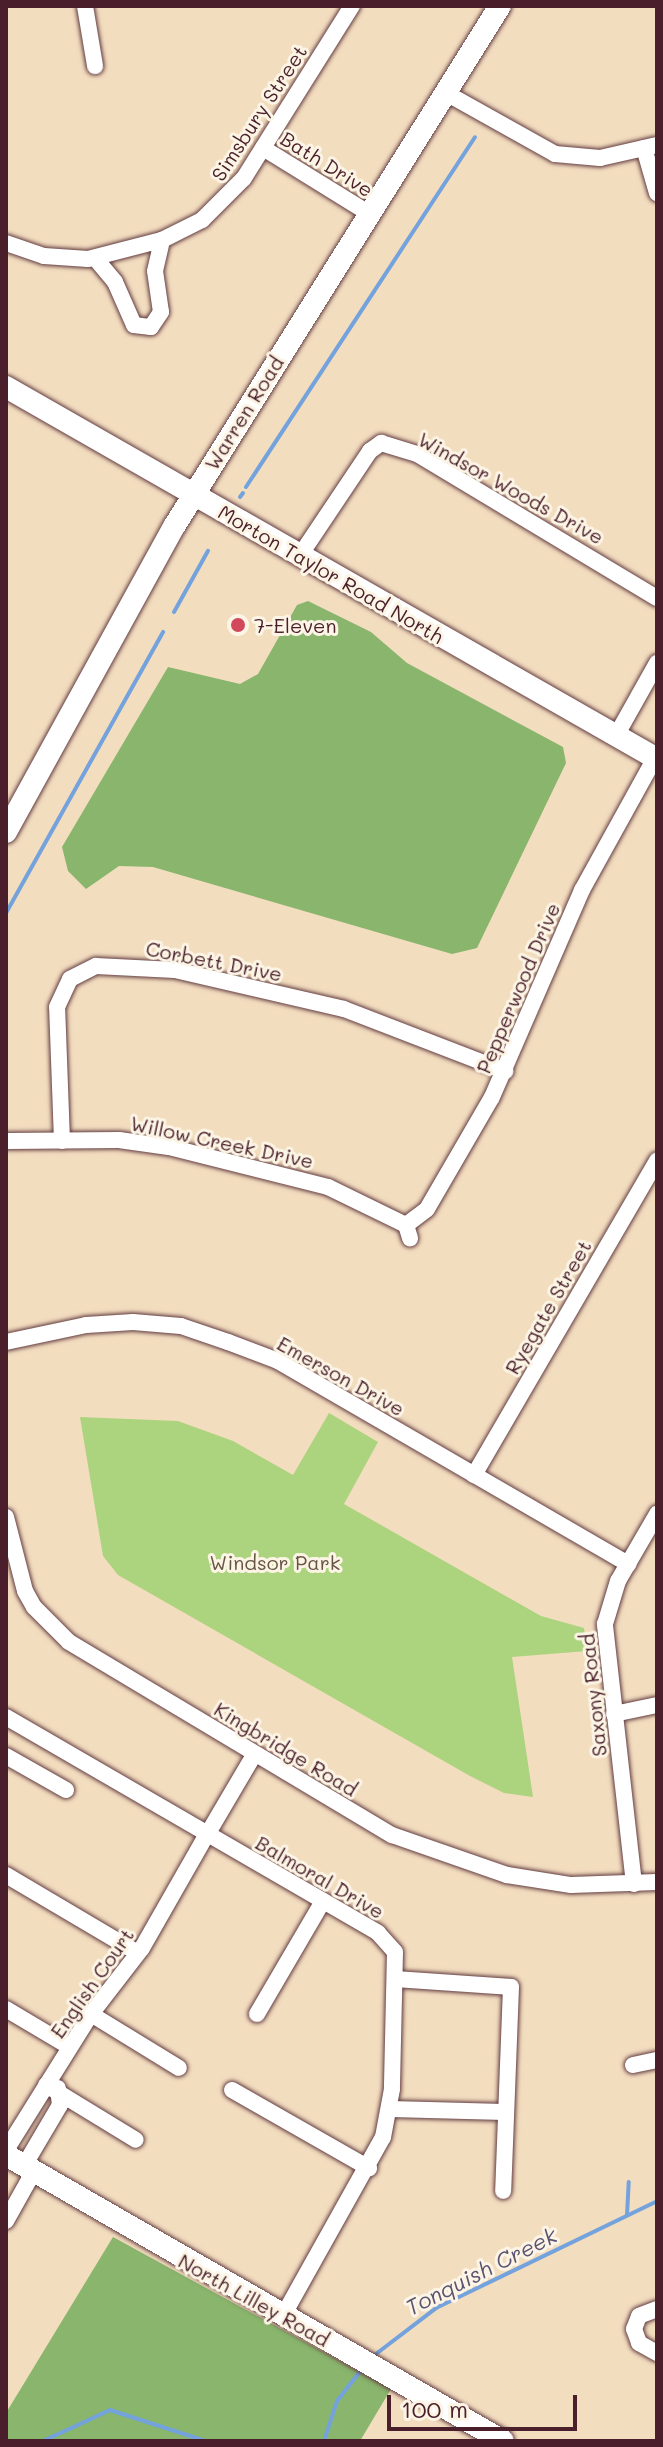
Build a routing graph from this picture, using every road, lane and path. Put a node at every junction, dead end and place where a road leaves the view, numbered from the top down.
1 (85, 6) edge
2 (352, 6) edge
3 (500, 6) edge
4 (95, 66) dead end
5 (446, 93) junction
6 (650, 146) edge
7 (263, 148) junction
8 (657, 193) edge
9 (370, 214) junction
10 (162, 240) junction
11 (6, 243) edge
12 (95, 258) junction
13 (6, 387) edge
14 (193, 496) junction
15 (299, 557) junction
16 (657, 598) edge
17 (657, 663) edge
18 (616, 736) junction
19 (656, 759) edge
20 (6, 832) edge
21 (505, 1071) junction
22 (6, 1141) edge
23 (62, 1141) junction
24 (657, 1160) edge
25 (408, 1232) joint
26 (6, 1342) edge
27 (474, 1475) junction
28 (657, 1514) edge
29 (6, 1521) edge
30 (628, 1564) junction
31 (657, 1705) edge
32 (614, 1714) junction
33 (6, 1717) edge
34 (254, 1755) junction
35 (6, 1756) edge
36 (66, 1790) dead end
37 (209, 1831) junction
38 (6, 1875) edge
39 (657, 1882) edge
40 (634, 1884) junction
41 (323, 1901) junction
42 (138, 1953) junction
43 (396, 1979) junction
44 (6, 2009) edge
45 (91, 2014) junction
46 (257, 2014) dead end
47 (70, 2047) junction
48 (657, 2060) edge
49 (633, 2065) dead end
50 (179, 2068) dead end
51 (52, 2089) junction
52 (232, 2090) dead end
53 (389, 2109) junction
54 (506, 2112) junction
55 (136, 2140) dead end
56 (15, 2162) edge
57 (369, 2168) junction
58 (503, 2191) dead end
59 (6, 2221) edge
60 (657, 2309) edge
61 (283, 2316) junction
62 (657, 2353) edge
63 (503, 2441) edge

1 - 4 street
2 - 7 street, Simsbury Street
3 - 5 street, Warren Road
5 - 6 street
5 - 9 street, Warren Road
6 - 8 street
7 - 9 street, Bath Drive
7 - 10 street, Simsbury Street
9 - 14 street, Warren Road
10 - 12 street, Simsbury Street
10 - 12 street
11 - 12 street, Simsbury Street
13 - 14 street, Morton Taylor Road North
14 - 15 street, Morton Taylor Road North
14 - 20 street, Warren Road
15 - 16 street, Windsor Woods Drive
15 - 18 street, Morton Taylor Road North
17 - 18 street
18 - 19 street, Morton Taylor Road North
19 - 21 street, Pepperwood Drive
21 - 23 street, Corbett Drive
21 - 25 street, Pepperwood Drive
22 - 23 street, Willow Creek Drive
23 - 25 street, Willow Creek Drive
24 - 27 street, Ryegate Street
26 - 27 street, Emerson Drive
27 - 30 street, Emerson Drive
28 - 30 street, Saxony Road
29 - 34 street, Kingbridge Road
30 - 32 street, Saxony Road
31 - 32 street
32 - 40 street, Saxony Road
33 - 37 street, Balmoral Drive
34 - 37 street, English Court
34 - 40 street, Kingbridge Road
35 - 36 street
37 - 41 street, Balmoral Drive
37 - 42 street, English Court
38 - 42 street
39 - 40 street, Kingbridge Road
41 - 43 street, Balmoral Drive
41 - 46 street
42 - 45 street, English Court
43 - 53 street, Balmoral Drive
43 - 54 street
44 - 47 street
45 - 47 street, English Court
45 - 50 street
47 - 51 street, English Court
48 - 49 street
51 - 55 street
51 - 56 street, English Court
51 - 56 street
52 - 57 street
53 - 54 street
53 - 57 street, Balmoral Drive
54 - 58 street
56 - 59 street
56 - 61 street, North Lilley Road
57 - 61 street, Balmoral Drive
60 - 62 street
61 - 63 street, North Lilley Road

